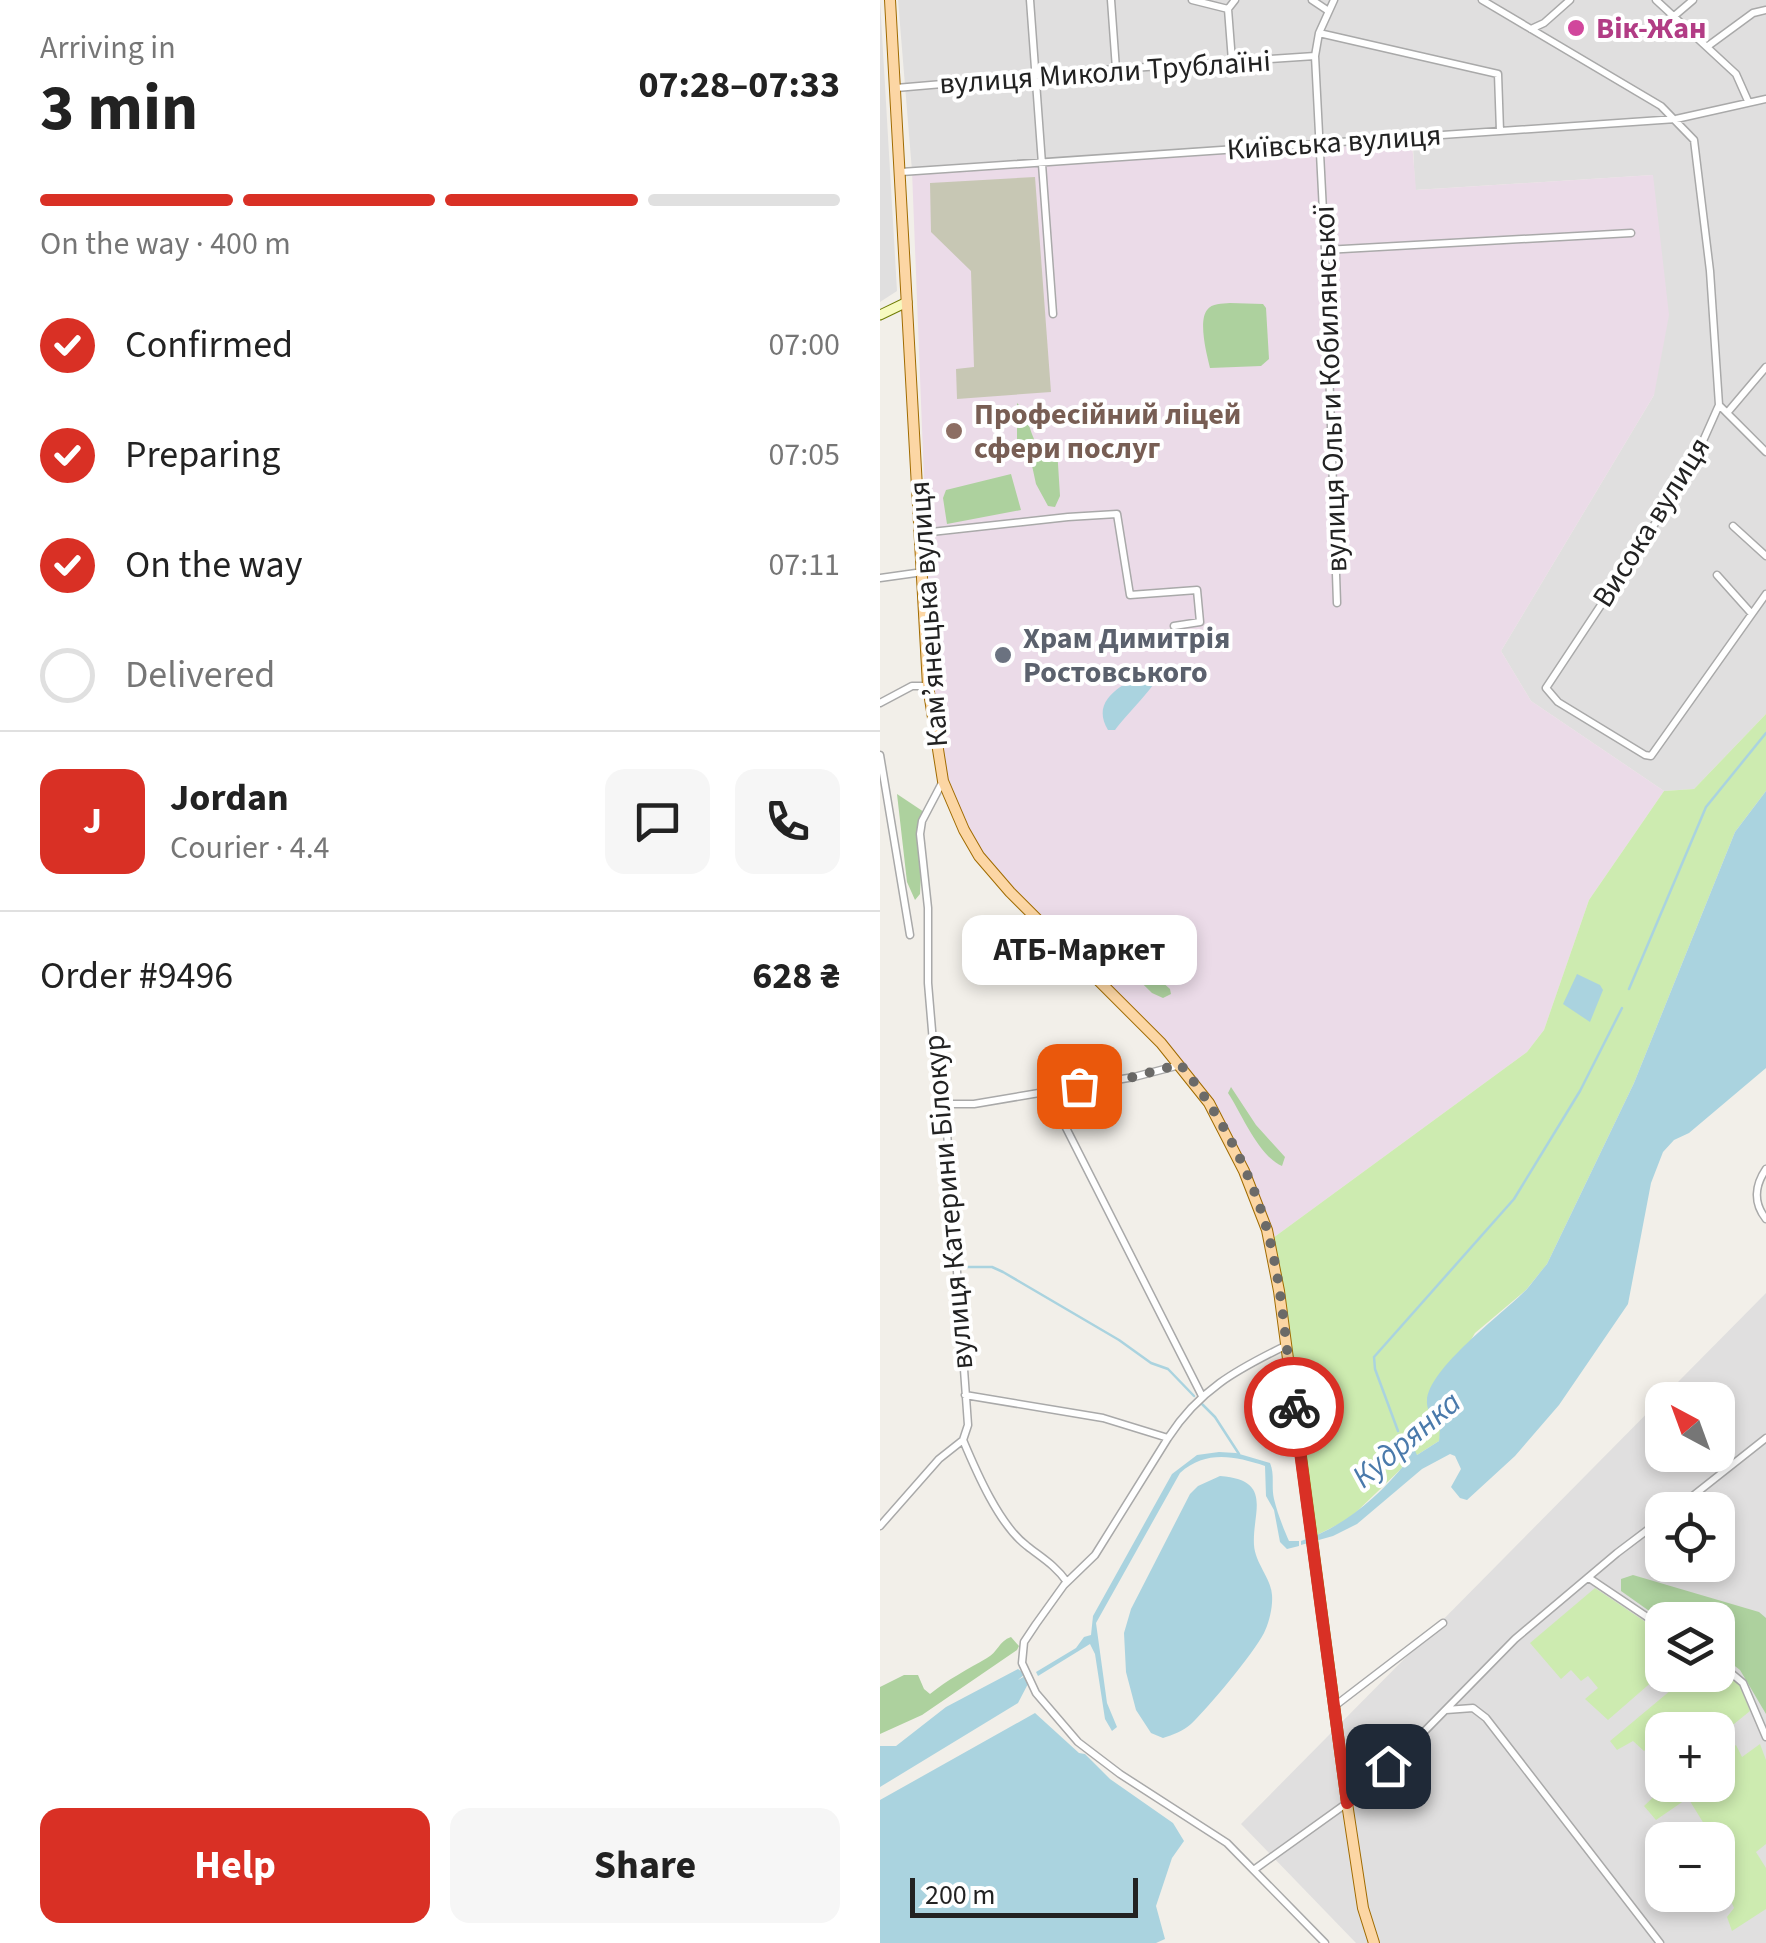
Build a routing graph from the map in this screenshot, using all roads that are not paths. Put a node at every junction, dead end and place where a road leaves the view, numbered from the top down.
1 (890, 0) edge
2 (1030, 0) edge
3 (1111, 0) edge
4 (1192, 0) edge
5 (1234, 0) edge
6 (1312, 0) edge
7 (1334, 0) edge
8 (1482, 0) edge
9 (1570, 0) edge
10 (1656, 0) edge
11 (1692, 0) edge
12 (1228, 9) junction
13 (1327, 10) junction
14 (1766, 10) edge
15 (1673, 16) junction
16 (1530, 30) junction
17 (1319, 33) junction
18 (1708, 46) junction
19 (1315, 56) junction
20 (1232, 61) junction
21 (1116, 69) junction
22 (1035, 76) junction
23 (896, 88) junction
24 (1766, 99) edge
25 (1748, 102) junction
26 (1676, 119) junction
27 (1500, 131) junction
28 (1321, 144) junction
29 (1042, 162) junction
30 (901, 172) junction
31 (1631, 233) dead end
32 (1325, 250) junction
33 (906, 302) junction
34 (880, 314) edge
35 (1053, 314) dead end
36 (1766, 367) edge
37 (1719, 405) junction
38 (1728, 413) junction
39 (1766, 452) edge
40 (1733, 526) dead end
41 (922, 534) junction
42 (1766, 556) edge
43 (924, 572) junction
44 (1717, 575) dead end
45 (880, 578) edge
46 (1766, 594) edge
47 (1337, 603) dead end
48 (1751, 613) junction
49 (1174, 626) dead end
50 (928, 686) junction
51 (880, 703) edge
52 (880, 755) edge
53 (943, 780) junction
54 (910, 935) dead end
55 (1180, 1064) junction
56 (1052, 1090) junction
57 (945, 1104) junction
58 (1766, 1169) edge
59 (1766, 1219) edge
60 (1286, 1346) junction
61 (965, 1394) junction
62 (1202, 1396) junction
63 (1168, 1438) junction
64 (1766, 1438) edge
65 (962, 1440) junction
66 (1698, 1492) edge
67 (880, 1526) edge
68 (1645, 1533) edge
69 (1588, 1578) junction
70 (1067, 1582) junction
71 (1645, 1616) edge
72 (1443, 1623) dead end
73 (1735, 1676) edge
74 (1334, 1706) junction
75 (1446, 1710) junction
76 (1766, 1737) edge
77 (1347, 1803) junction
78 (1254, 1869) junction
79 (1325, 1943) edge
80 (1374, 1943) edge
81 (1660, 1943) edge

1 - 23 main road, Камʼянецька вулиця
2 - 22 street
3 - 21 street
4 - 12 street
5 - 12 street
6 - 13 street
7 - 13 street, вулиця Ольги Кобилянської
8 - 16 street
9 - 16 street
10 - 15 street
11 - 15 street
12 - 20 street
13 - 17 street, вулиця Ольги Кобилянської
14 - 18 street
15 - 18 street
16 - 26 street
17 - 19 street, вулиця Ольги Кобилянської
17 - 27 street
18 - 25 street
19 - 20 street, вулиця Миколи Трублаїні
19 - 28 street, вулиця Ольги Кобилянської
20 - 21 street, вулиця Миколи Трублаїні
21 - 22 street, вулиця Миколи Трублаїні
22 - 23 street, вулиця Миколи Трублаїні
22 - 29 street
23 - 30 main road, Камʼянецька вулиця
24 - 25 street, Київська вулиця
25 - 26 street, Київська вулиця
26 - 27 street, Київська вулиця
26 - 37 street, Висока вулиця
27 - 28 street, Київська вулиця
28 - 29 street, Київська вулиця
28 - 32 street, вулиця Ольги Кобилянської
29 - 30 street, Київська вулиця
29 - 35 street
30 - 33 main road, Камʼянецька вулиця
31 - 32 street
32 - 47 street, вулиця Ольги Кобилянської
33 - 34 main road
33 - 41 main road, Камʼянецька вулиця
36 - 38 street
37 - 38 street
37 - 48 street, Висока вулиця
38 - 39 street
40 - 42 street
41 - 43 main road, Камʼянецька вулиця
41 - 49 street
43 - 45 street
43 - 50 main road, Камʼянецька вулиця
44 - 48 street
46 - 48 street
50 - 51 street
50 - 53 main road, Камʼянецька вулиця
52 - 54 street
53 - 55 main road, Камʼянецька вулиця
53 - 57 street, вулиця Катерини Білокур
55 - 56 street
55 - 60 main road, Камʼянецька вулиця
56 - 57 street
56 - 62 street
57 - 61 street, вулиця Катерини Білокур
58 - 59 street
60 - 62 street
60 - 74 main road, Камʼянецька вулиця
61 - 63 street
61 - 65 street, вулиця Катерини Білокур
62 - 63 street
63 - 70 street
64 - 66 street
65 - 67 street
65 - 70 street, вулиця Катерини Білокур
68 - 69 street
69 - 71 street
69 - 75 street
70 - 78 street
72 - 74 street
73 - 76 street
74 - 77 main road
75 - 77 street
75 - 81 street
77 - 78 street
77 - 80 main road
78 - 79 street

